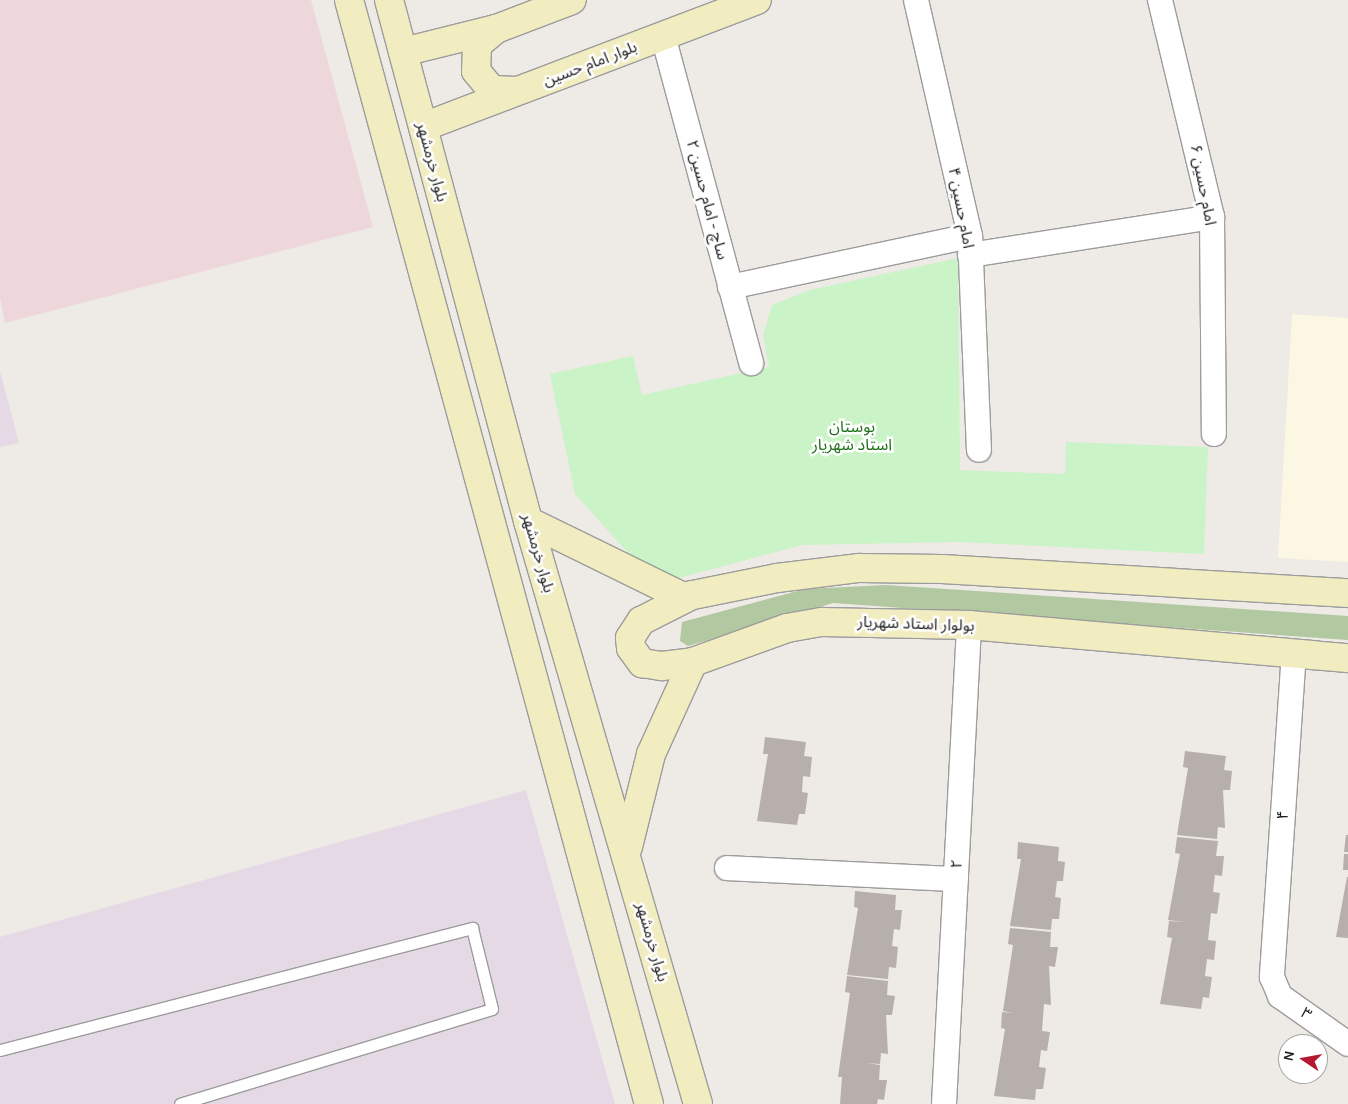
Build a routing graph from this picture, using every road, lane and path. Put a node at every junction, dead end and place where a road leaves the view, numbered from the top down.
1 (349, 0) edge
2 (389, 0) edge
3 (572, 0) edge
4 (757, 0) edge
5 (916, 0) edge
6 (1160, 0) edge
7 (496, 29) junction
8 (663, 36) junction
9 (403, 52) junction
10 (518, 91) junction
11 (423, 127) junction
12 (1212, 216) junction
13 (970, 246) junction
14 (730, 287) junction
15 (751, 363) dead end
16 (1214, 434) dead end
17 (979, 450) dead end
18 (528, 521) junction
19 (1348, 593) edge
20 (692, 595) junction
21 (969, 625) junction
22 (1294, 652) junction
23 (1348, 658) edge
24 (693, 662) junction
25 (626, 853) junction
26 (726, 868) dead end
27 (956, 879) junction
28 (1272, 977) joint
29 (1348, 1044) edge
30 (0, 1050) edge
31 (180, 1104) edge
32 (649, 1104) edge
33 (698, 1104) edge
34 (944, 1104) edge

1 - 32 street
2 - 9 street, بلوار خرمشهر
3 - 7 street
4 - 8 street, بلوار امام حسین
5 - 13 street, امام حسین ۴
6 - 12 street, امام حسین ۶
7 - 9 street
7 - 10 street
8 - 10 street, بلوار امام حسین
8 - 14 street, ساچ - امام حسین ۲
9 - 11 street, بلوار خرمشهر
10 - 11 street, بلوار امام حسین
11 - 18 street, بلوار خرمشهر
12 - 13 street
12 - 16 street, امام حسین ۶
13 - 14 street
13 - 17 street, امام حسین ۴
14 - 15 street, ساچ - امام حسین ۲
18 - 20 street
18 - 25 street, بلوار خرمشهر
19 - 20 street
20 - 24 street, بولوار استاد شهریار
21 - 22 street, بولوار استاد شهریار
21 - 24 street, بولوار استاد شهریار
21 - 27 street, ۲
22 - 23 street, بولوار استاد شهریار
22 - 28 street, ۴
24 - 25 street
25 - 33 street, بلوار خرمشهر
26 - 27 street
27 - 34 street, ۲
28 - 29 street, ۳
30 - 31 lane

